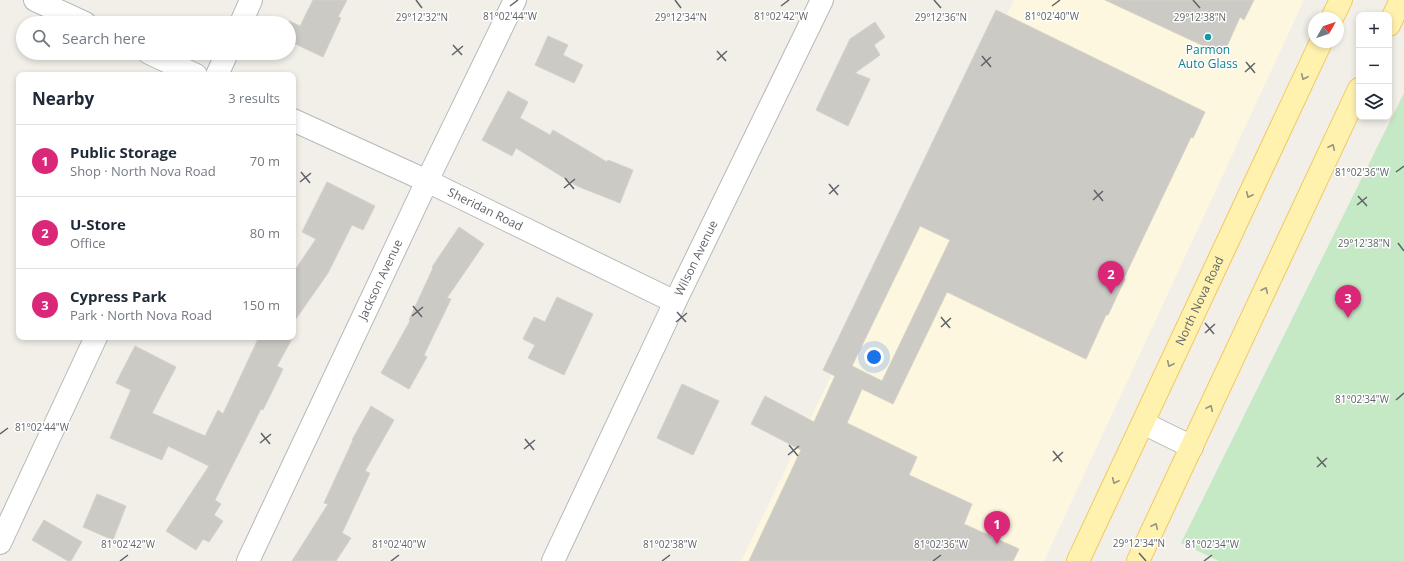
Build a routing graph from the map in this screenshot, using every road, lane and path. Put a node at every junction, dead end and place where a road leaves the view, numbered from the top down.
1 (35, 0) edge
2 (251, 0) edge
3 (515, 0) edge
4 (822, 0) edge
5 (1340, 0) edge
6 (1401, 0) edge
7 (1335, 12) edge
8 (69, 16) edge
9 (244, 16) edge
10 (1392, 19) edge
11 (1318, 48) edge
12 (164, 60) edge
13 (224, 60) edge
14 (190, 72) edge
15 (218, 72) edge
16 (1356, 95) edge
17 (296, 121) edge
18 (427, 181) junction
19 (675, 302) junction
20 (95, 340) edge
21 (1143, 423) junction
22 (1192, 447) junction
23 (0, 543) edge
24 (248, 561) edge
25 (553, 561) edge
26 (1078, 561) edge
27 (1138, 561) edge

1 - 8 street
2 - 9 street
3 - 18 street, Jackson Avenue
4 - 19 street, Wilson Avenue
5 - 7 main road
6 - 10 main road
11 -> 21 main road, North Nova Road
12 - 14 street
13 - 15 street
22 -> 16 main road
17 - 18 street, Sheridan Road
18 - 19 street, Sheridan Road
18 - 24 street, Jackson Avenue
19 - 25 street, Wilson Avenue
20 - 23 street
21 - 22 street
21 -> 26 main road, North Nova Road
27 -> 22 main road

